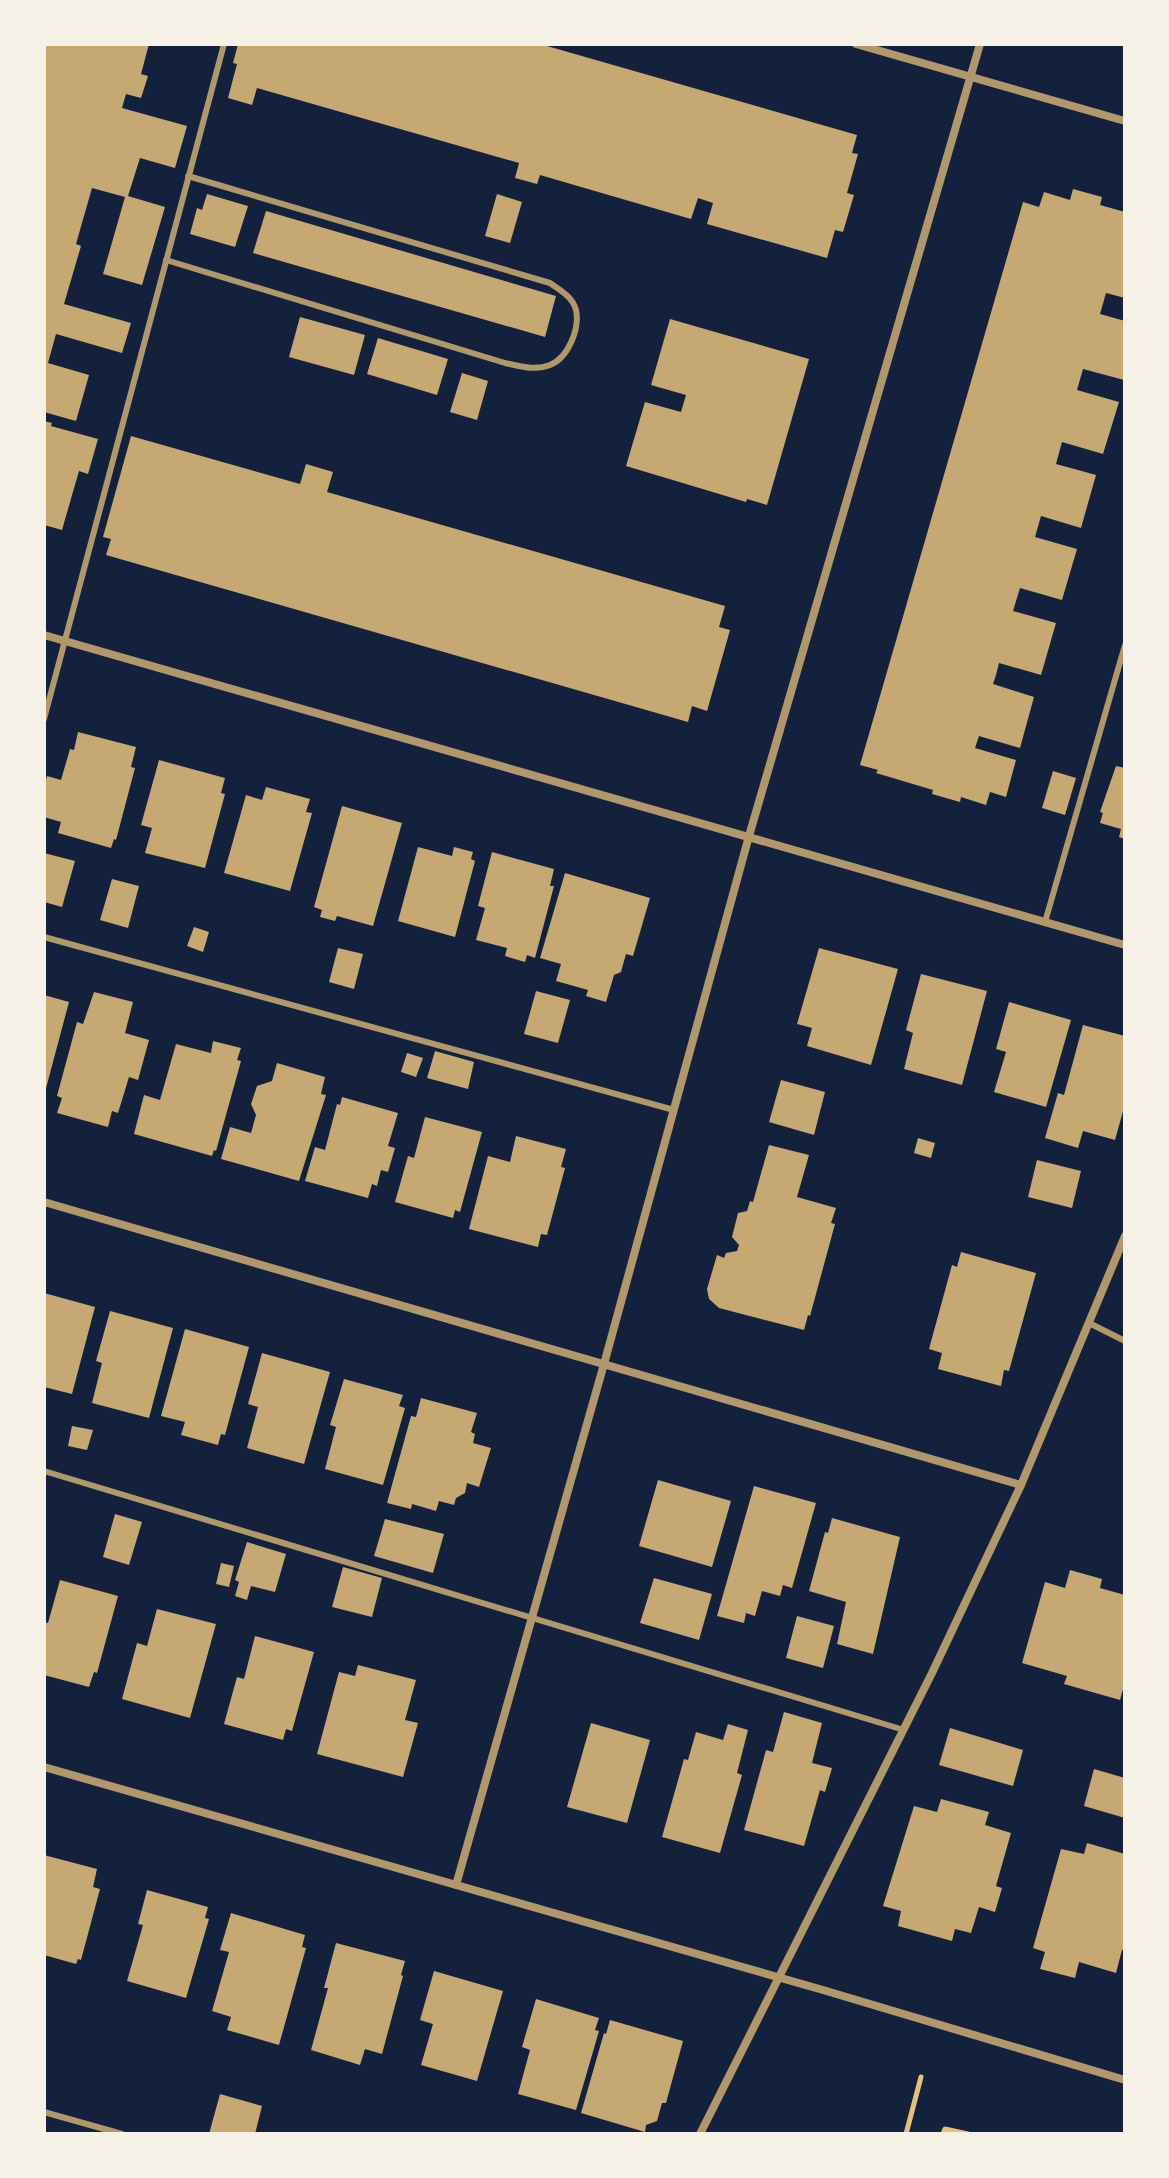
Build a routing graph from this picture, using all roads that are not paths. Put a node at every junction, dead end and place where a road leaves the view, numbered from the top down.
1 (224, 44) edge
2 (856, 44) edge
3 (980, 44) edge
4 (971, 77) junction
5 (1125, 121) edge
6 (188, 176) junction
7 (166, 260) junction
8 (44, 635) edge
9 (66, 641) junction
10 (1125, 645) edge
11 (44, 719) edge
12 (749, 836) junction
13 (1045, 922) junction
14 (44, 937) edge
15 (1125, 945) edge
16 (674, 1110) junction
17 (44, 1202) edge
18 (1125, 1236) edge
19 (1089, 1323) junction
20 (1125, 1341) edge
21 (604, 1364) junction
22 (44, 1471) edge
23 (1021, 1485) junction
24 (532, 1617) junction
25 (904, 1730) junction
26 (44, 1767) edge
27 (456, 1885) junction
28 (779, 1977) junction
29 (1125, 2080) edge
30 (44, 2112) edge
31 (122, 2134) edge
32 (700, 2134) edge

1 - 6 lane
2 - 4 street
3 - 4 street
4 - 5 street
4 - 12 street
6 - 7 lane
6 - 7 lane
7 - 9 lane
8 - 9 street
9 - 11 lane
9 - 12 street
10 - 13 lane
12 - 13 street
12 - 16 street
13 - 15 street
14 - 16 lane
16 - 21 street
17 - 21 street
18 - 19 street
19 - 20 lane
19 - 23 street
21 - 23 street
21 - 24 street
22 - 24 lane
23 - 25 street
24 - 25 lane
24 - 27 street
25 - 28 street
26 - 27 street
27 - 28 street
28 - 29 street
28 - 32 street
30 - 31 lane

